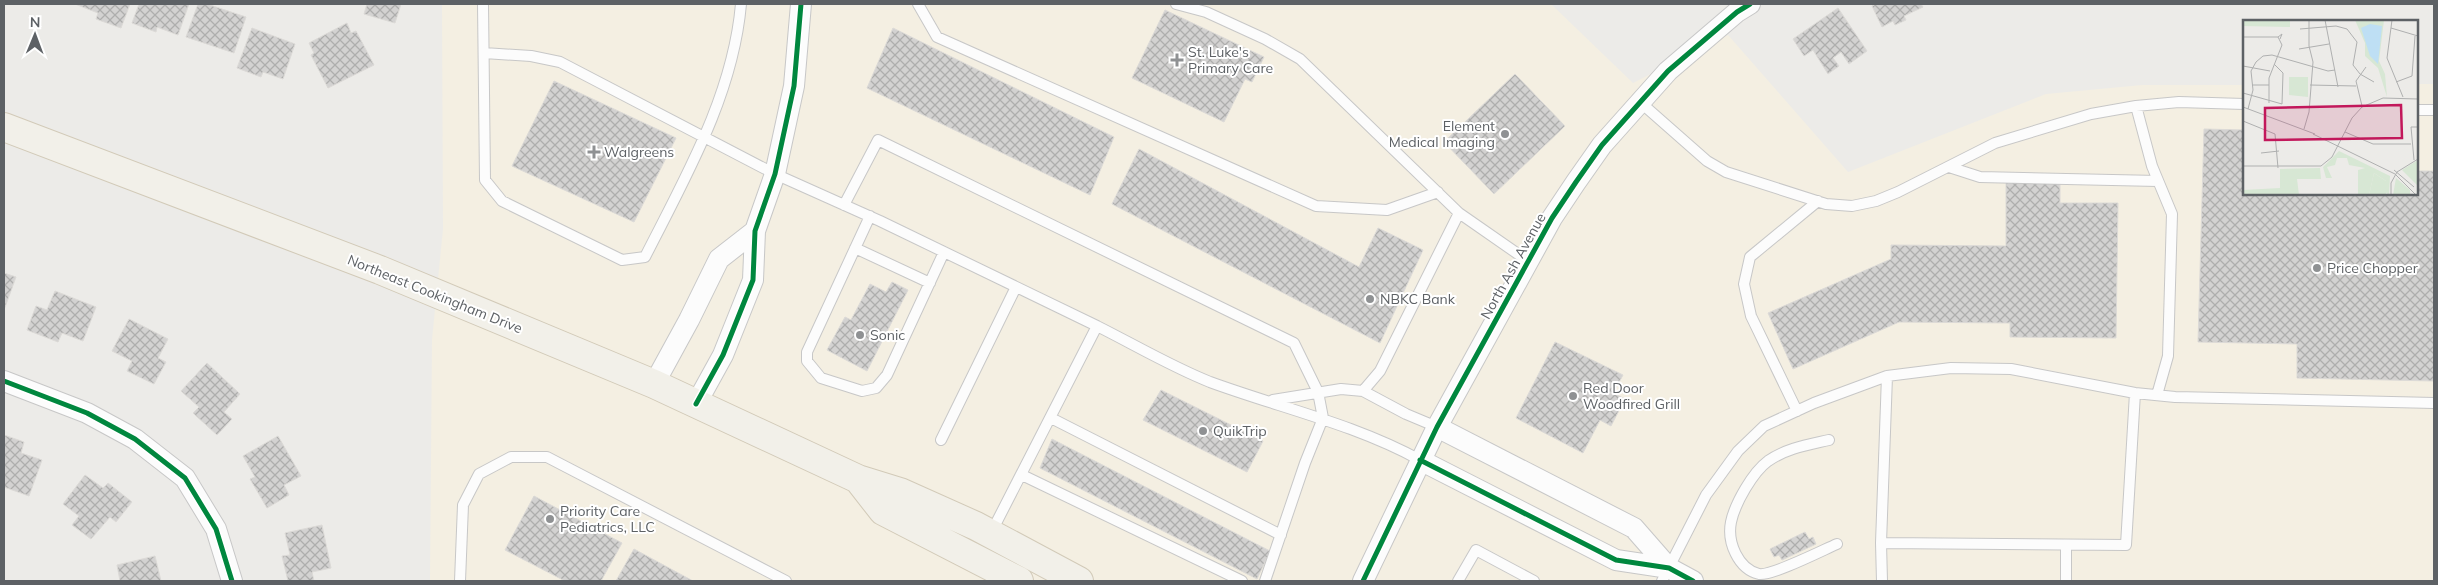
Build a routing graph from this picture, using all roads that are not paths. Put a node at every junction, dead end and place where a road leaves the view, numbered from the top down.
1 (483, 4) edge
2 (741, 4) edge
3 (802, 4) edge
4 (918, 4) edge
5 (1176, 4) edge
6 (1740, 6) edge
7 (484, 52) junction
8 (1640, 102) junction
9 (2243, 104) edge
10 (2136, 106) junction
11 (2418, 110) edge
12 (2434, 110) edge
13 (4, 127) edge
14 (705, 138) junction
15 (1949, 166) junction
16 (775, 174) junction
17 (2158, 181) junction
18 (1438, 192) junction
19 (1818, 201) junction
20 (844, 205) junction
21 (1459, 213) junction
22 (870, 216) junction
23 (755, 231) junction
24 (855, 248) junction
25 (944, 252) junction
26 (1528, 261) junction
27 (930, 283) junction
28 (1016, 287) junction
29 (1098, 326) junction
30 (1886, 376) junction
31 (4, 381) edge
32 (654, 384) junction
33 (1363, 391) junction
34 (1318, 392) junction
35 (2135, 393) junction
36 (2157, 395) junction
37 (1270, 401) junction
38 (2434, 403) edge
39 (696, 404) junction
40 (1797, 411) junction
41 (1051, 418) junction
42 (1323, 418) junction
43 (1437, 428) junction
44 (941, 440) dead end
45 (1829, 440) dead end
46 (1420, 460) junction
47 (1022, 475) junction
48 (858, 479) junction
49 (990, 534) junction
50 (1281, 535) junction
51 (1881, 543) junction
52 (1837, 544) dead end
53 (2066, 545) junction
54 (1665, 575) edge
55 (232, 581) edge
56 (460, 581) edge
57 (786, 581) edge
58 (1019, 581) edge
59 (1079, 581) edge
60 (1242, 581) edge
61 (1265, 581) edge
62 (1363, 581) edge
63 (1458, 581) edge
64 (1534, 581) edge
65 (1694, 581) edge
66 (1882, 581) edge
67 (2066, 581) edge

1 - 7 lane
2 - 14 lane
3 - 16 street
4 - 18 lane
5 - 18 lane
6 - 8 street, North Ash Avenue
7 - 14 lane
7 - 14 lane
8 - 19 lane
8 - 26 street, North Ash Avenue
9 - 10 lane
10 - 15 lane
10 - 17 lane
11 - 12 lane
13 - 32 main road, Northeast Cookingham Drive
14 - 16 lane
15 - 17 lane
15 - 19 lane
16 - 20 lane
16 - 23 street
17 - 36 lane
18 - 21 lane
19 - 40 lane
20 - 22 lane
20 - 34 lane
21 - 26 lane
21 - 33 lane
22 - 24 lane
22 - 25 lane
23 - 32 street
23 - 39 street
24 - 27 lane
24 - 27 lane
25 - 27 lane
25 - 28 lane
26 - 43 street, North Ash Avenue
28 - 29 lane
28 - 44 lane
29 - 37 lane
29 - 41 lane
30 - 35 lane
30 - 40 lane
30 - 51 lane
31 - 55 street
32 - 39 main road, Northeast Cookingham Drive
33 - 34 lane
33 - 43 lane
34 - 37 lane
34 - 42 lane
35 - 36 lane
35 - 53 lane
36 - 38 lane
37 - 42 lane
39 - 48 main road, Northeast Cookingham Drive
40 - 54 lane
41 - 47 lane
41 - 50 lane
42 - 46 lane
42 - 50 lane
43 - 46 street, North Ash Avenue
43 - 54 street
45 - 52 lane
46 - 54 street
46 - 62 street, North Ash Avenue
47 - 49 lane
47 - 60 lane
48 - 49 main road, Northeast Cookingham Drive
48 - 58 main road, Northeast Cookingham Drive
49 - 59 main road, Northeast Cookingham Drive
50 - 61 lane
51 - 53 lane
51 - 66 lane
53 - 67 lane
54 - 65 street
56 - 57 lane
63 - 64 lane

